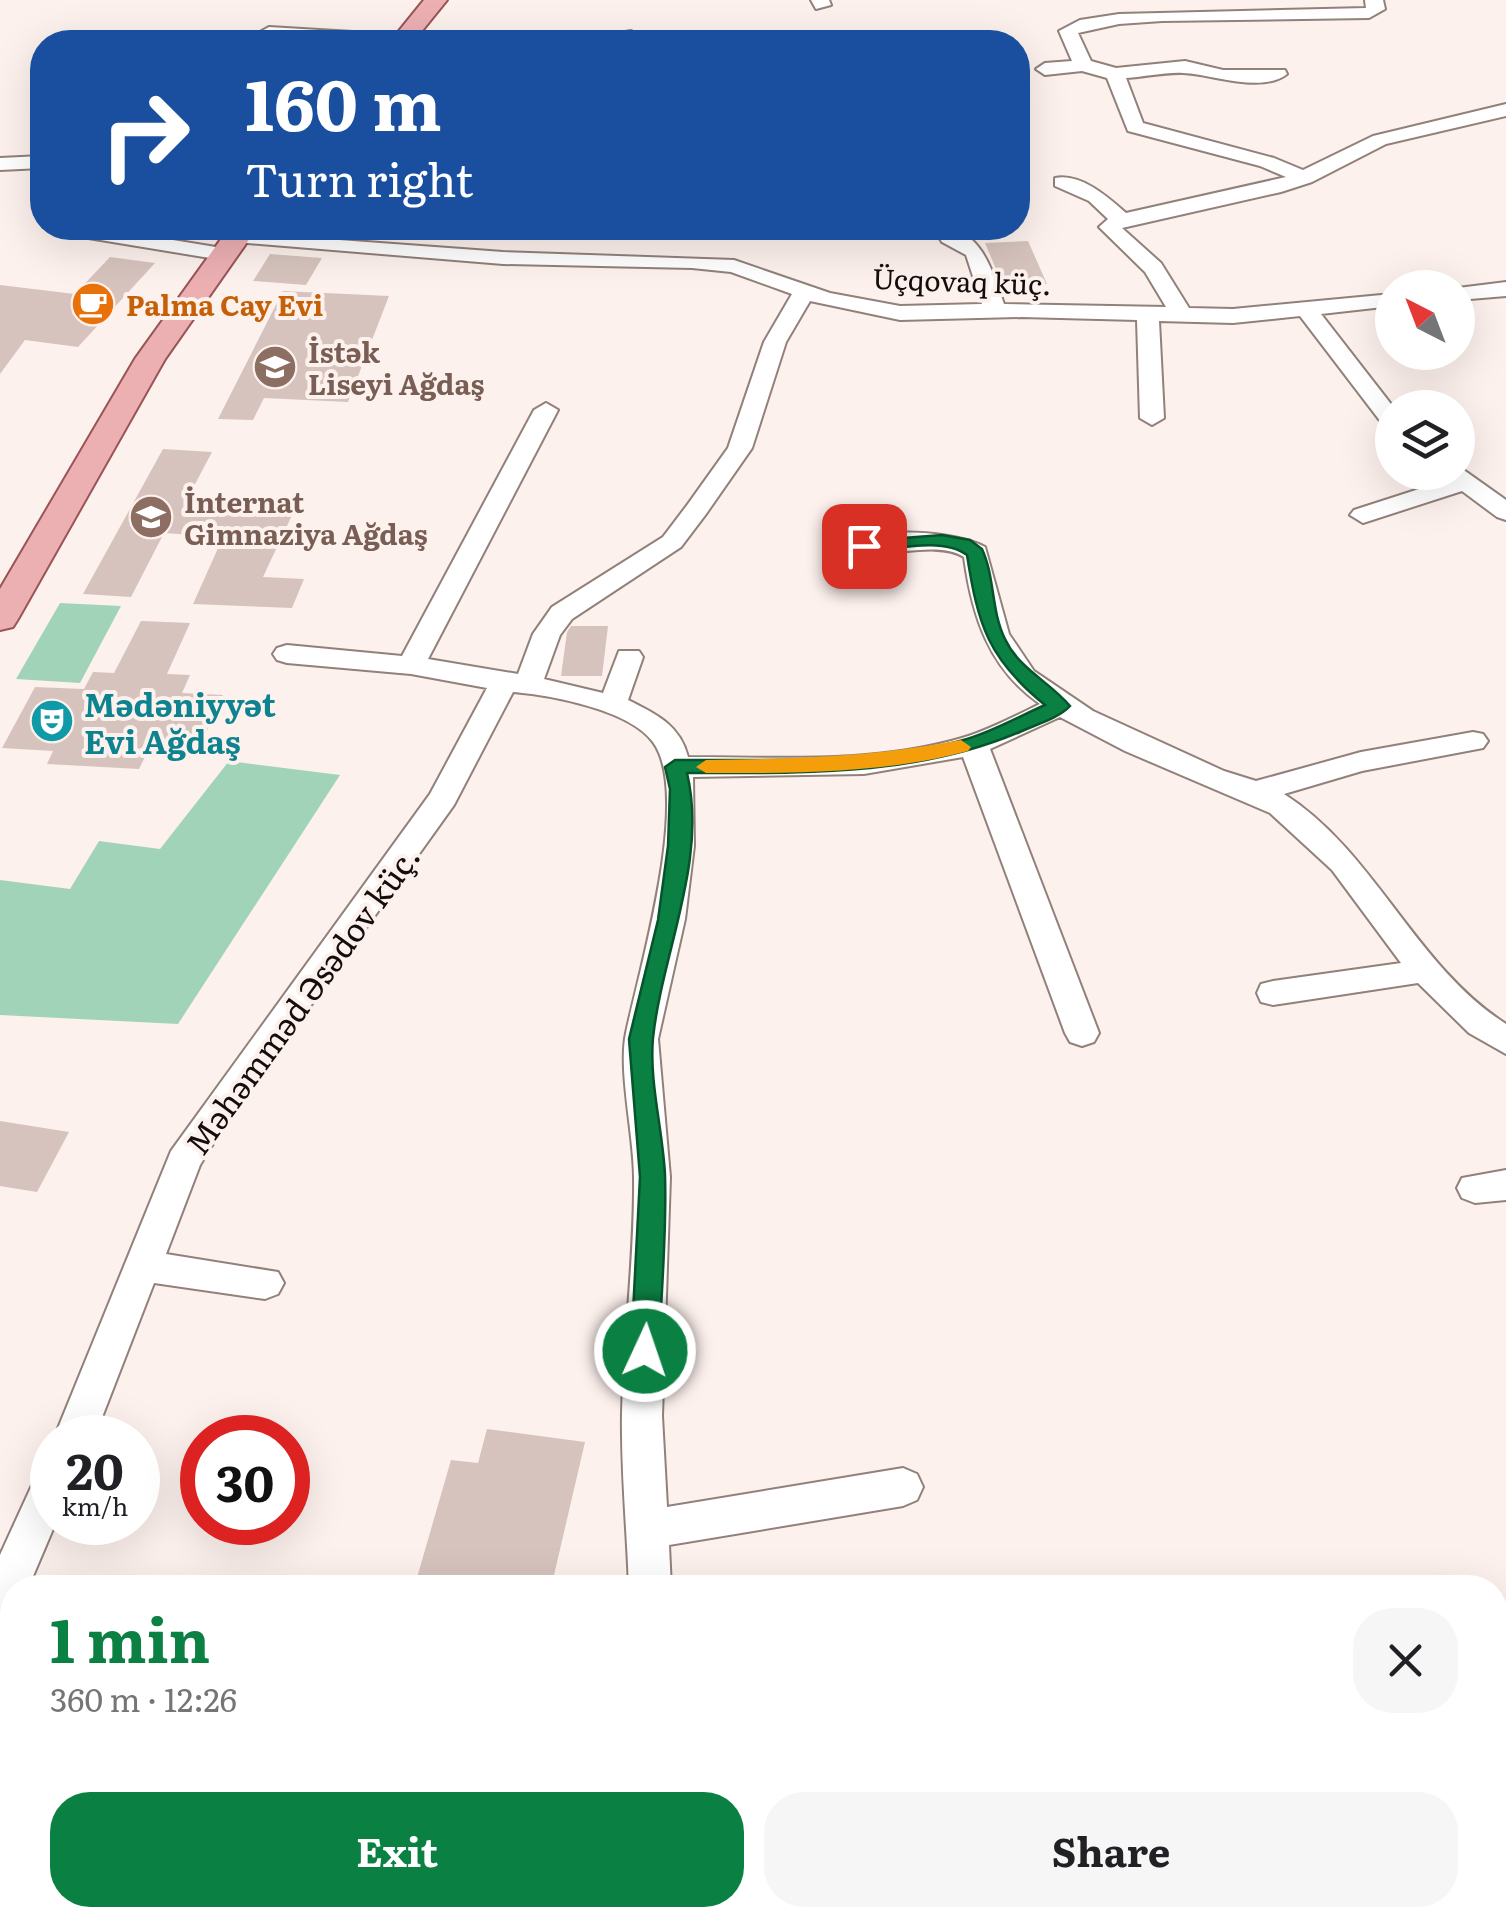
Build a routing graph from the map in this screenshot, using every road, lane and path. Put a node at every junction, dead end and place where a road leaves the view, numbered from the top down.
1 (436, 0) edge
2 (1374, 0) edge
3 (411, 30) edge
4 (1082, 65) junction
5 (1045, 70) dead end
6 (1114, 74) junction
7 (1278, 74) dead end
8 (1506, 110) edge
9 (30, 163) edge
10 (0, 164) edge
11 (1305, 178) junction
12 (1062, 182) dead end
13 (1122, 220) junction
14 (233, 240) edge
15 (248, 240) edge
16 (683, 240) dead end
17 (954, 240) edge
18 (674, 262) junction
19 (1506, 289) edge
20 (805, 290) junction
21 (1475, 292) edge
22 (1375, 302) edge
23 (994, 309) junction
24 (1307, 310) junction
25 (1148, 314) junction
26 (1182, 315) junction
27 (1375, 399) edge
28 (546, 410) dead end
29 (1152, 418) dead end
30 (1475, 489) edge
31 (1427, 490) edge
32 (1506, 512) edge
33 (1363, 516) dead end
34 (864, 546) dead end
35 (0, 619) edge
36 (288, 654) dead end
37 (629, 657) dead end
38 (411, 665) junction
39 (516, 683) junction
40 (613, 704) junction
41 (1060, 706) junction
42 (1473, 741) dead end
43 (973, 744) junction
44 (675, 767) junction
45 (1254, 792) junction
46 (1426, 969) junction
47 (1272, 993) dead end
48 (1082, 1033) dead end
49 (1504, 1045) edge
50 (142, 1266) junction
51 (265, 1283) dead end
52 (83, 1415) edge
53 (903, 1487) dead end
54 (647, 1529) junction
55 (30, 1535) edge
56 (12, 1575) edge
57 (649, 1575) edge

1 - 3 main road
2 - 4 street
4 - 5 street
4 - 6 street
6 - 7 street
6 - 11 street
8 - 11 street
9 - 10 street
11 - 13 street
12 - 13 street
13 - 26 street
14 - 35 main road
15 - 18 street, Üçqovaq küç.
16 - 18 street
17 - 23 street
18 - 20 street, Üçqovaq küç.
19 - 21 street
20 - 23 street, Üçqovaq küç.
20 - 39 street, Məhəmməd Əsədov küç.
22 - 24 street, Üçqovaq küç.
23 - 25 street, Üçqovaq küç.
24 - 26 street, Üçqovaq küç.
24 - 27 street
25 - 26 street, Üçqovaq küç.
25 - 29 street
28 - 38 street
30 - 32 street
31 - 33 street
34 - 41 street
36 - 38 street
37 - 40 street
38 - 39 street
39 - 40 street
39 - 50 street, Məhəmməd Əsədov küç.
40 - 44 street
41 - 43 street
41 - 45 street
42 - 45 street
43 - 44 street
43 - 48 street
44 - 54 street
45 - 46 street
46 - 47 street
46 - 49 street
50 - 51 street
50 - 52 street, Məhəmməd Əsədov küç.
53 - 54 street
54 - 57 street
55 - 56 street

